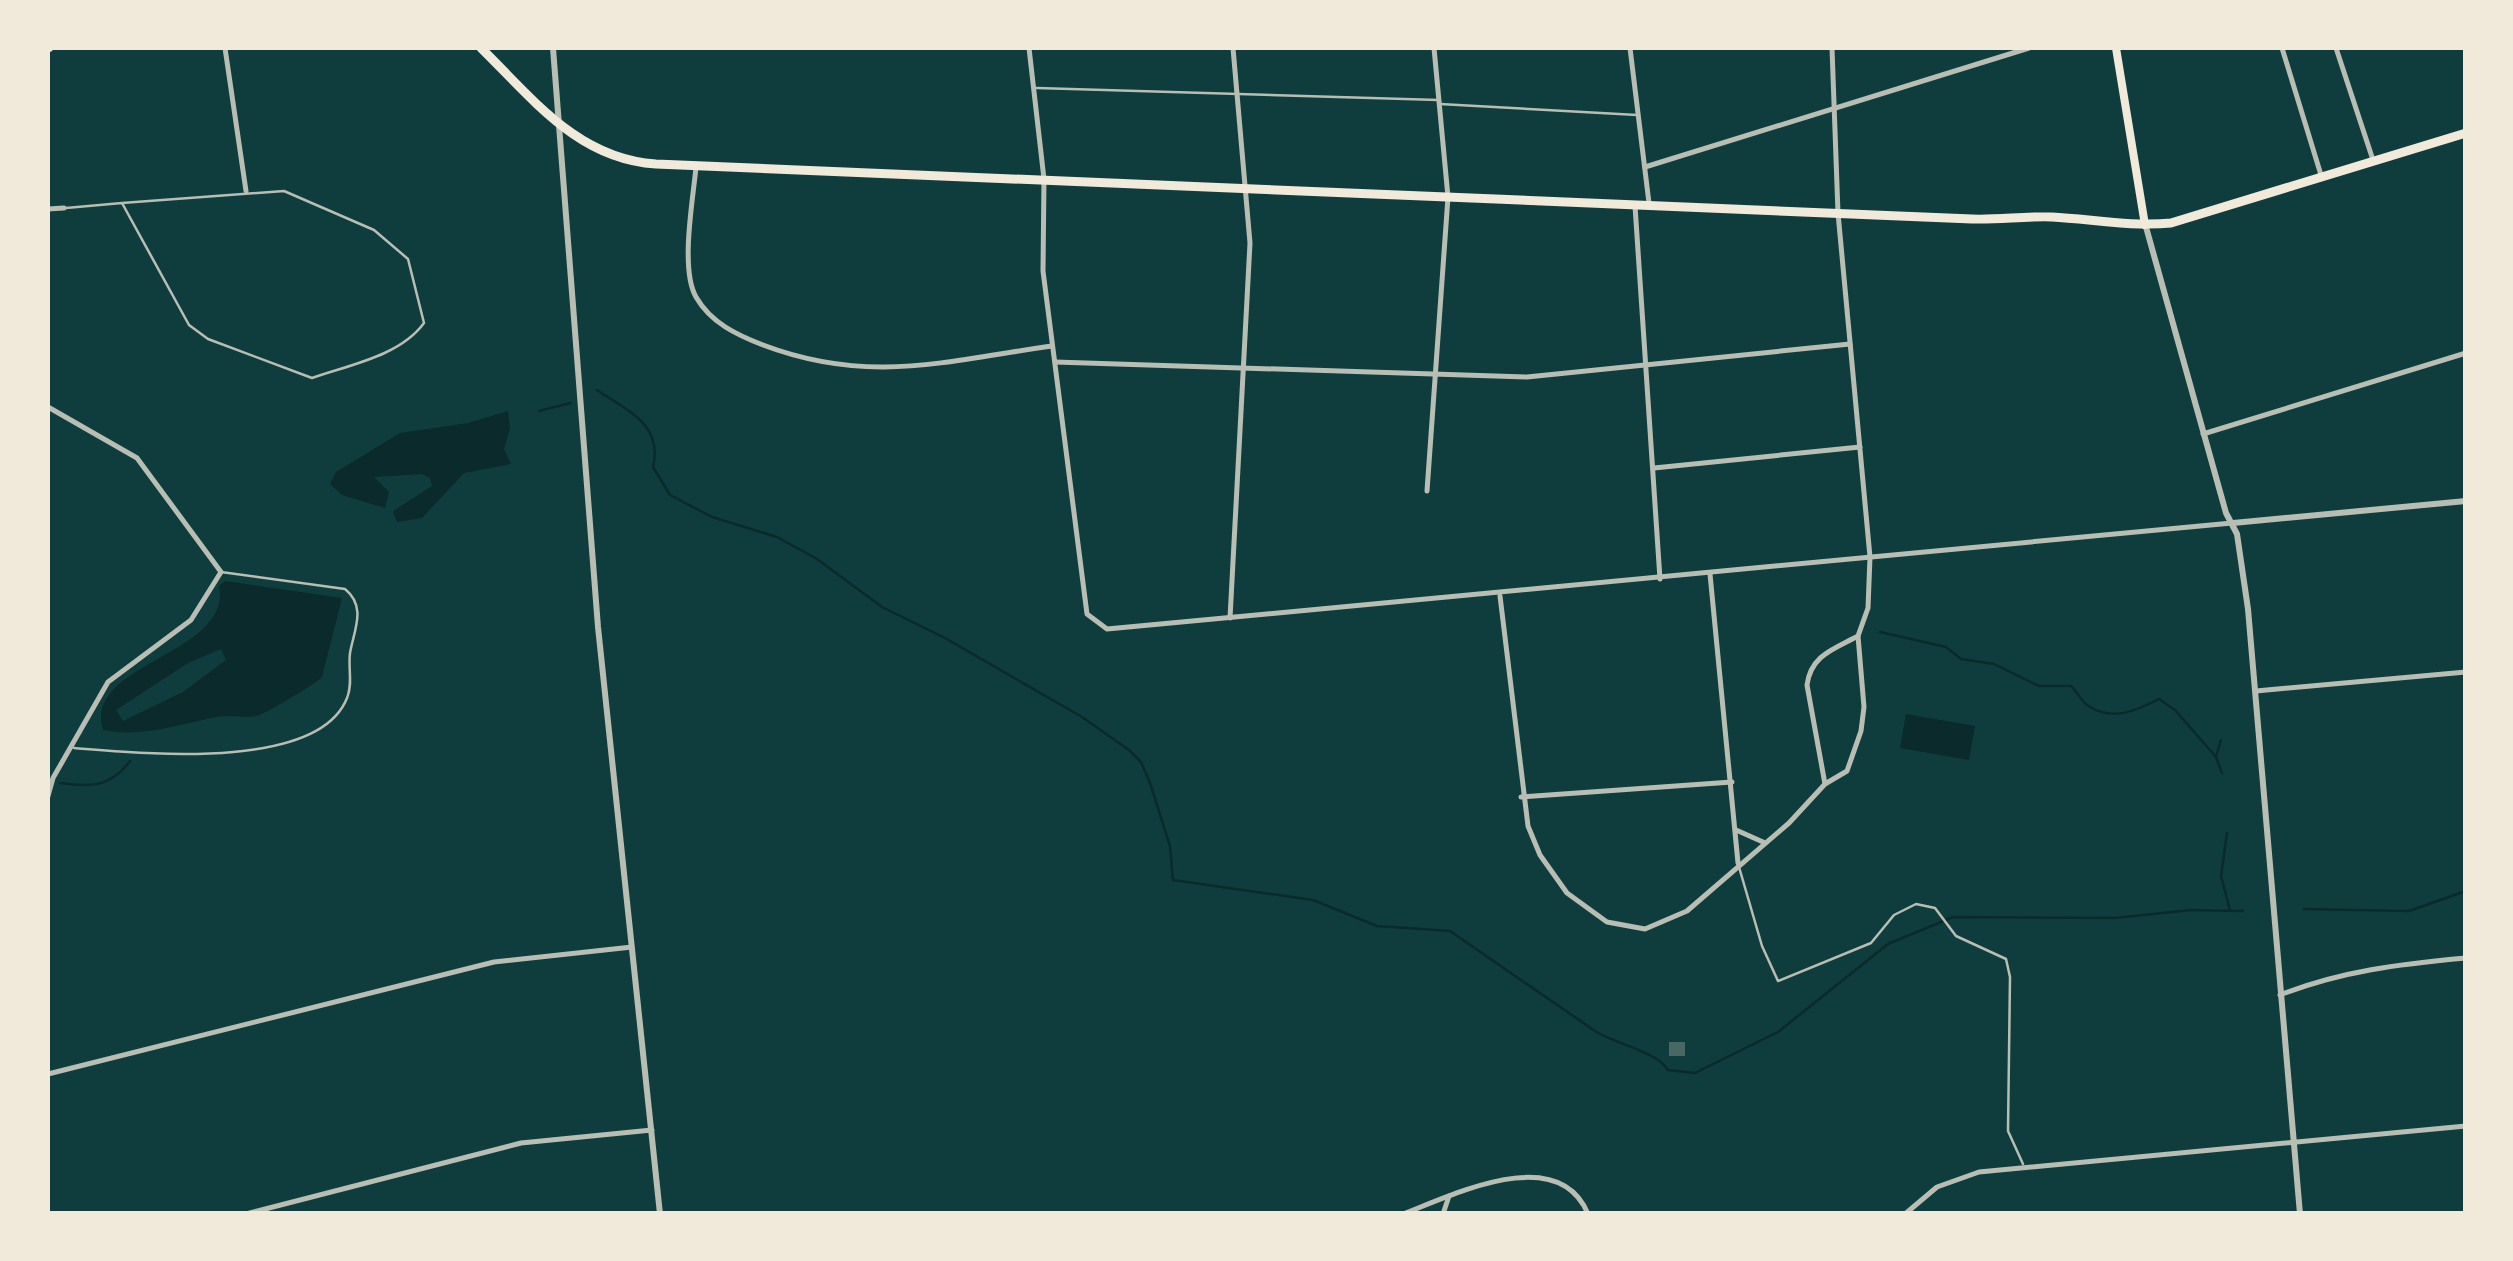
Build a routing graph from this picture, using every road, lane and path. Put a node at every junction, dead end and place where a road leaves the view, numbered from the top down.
1 (225, 48) edge
2 (480, 48) edge
3 (553, 48) edge
4 (1029, 48) edge
5 (1233, 48) edge
6 (1434, 48) edge
7 (1630, 48) edge
8 (1832, 48) edge
9 (2028, 48) edge
10 (2116, 48) edge
11 (2282, 48) edge
12 (2336, 48) edge
13 (1032, 88) junction
14 (1238, 93) junction
15 (1440, 102) junction
16 (1834, 108) junction
17 (1638, 115) junction
18 (560, 127) junction
19 (2466, 133) edge
20 (2373, 160) junction
21 (696, 164) junction
22 (1645, 167) junction
23 (2322, 175) junction
24 (1044, 179) junction
25 (1246, 186) junction
26 (246, 191) junction
27 (1448, 197) junction
28 (122, 203) junction
29 (1635, 203) junction
30 (1649, 203) junction
31 (64, 208) joint
32 (48, 209) edge
33 (1838, 214) junction
34 (2146, 226) junction
35 (1851, 344) junction
36 (1052, 346) junction
37 (2466, 353) edge
38 (1055, 362) junction
39 (1644, 366) junction
40 (1245, 368) junction
41 (1437, 377) junction
42 (48, 407) edge
43 (2203, 434) junction
44 (1860, 447) junction
45 (1653, 468) junction
46 (1428, 491) dead end
47 (2466, 501) edge
48 (2232, 523) junction
49 (1870, 557) junction
50 (221, 572) junction
51 (1710, 574) junction
52 (1660, 580) junction
53 (1500, 596) junction
54 (1230, 619) junction
55 (1858, 636) junction
56 (2466, 672) edge
57 (2256, 691) junction
58 (73, 748) junction
59 (1732, 782) junction
60 (1825, 784) junction
61 (48, 796) edge
62 (1521, 797) junction
63 (1736, 830) junction
64 (1763, 842) junction
65 (1738, 866) junction
66 (632, 947) junction
67 (2466, 958) edge
68 (2280, 995) junction
69 (48, 1074) edge
70 (2466, 1126) edge
71 (652, 1130) junction
72 (2292, 1141) junction
73 (2024, 1166) junction
74 (1450, 1196) junction
75 (246, 1214) edge
76 (660, 1214) edge
77 (1403, 1214) edge
78 (1443, 1214) edge
79 (1588, 1214) edge
80 (1905, 1214) edge
81 (2300, 1214) edge

1 - 26 street
2 - 18 main road
3 - 18 street
4 - 13 street
5 - 14 street
6 - 15 street
7 - 17 street
8 - 16 street
9 - 16 street
10 - 34 main road
11 - 23 street
12 - 20 street
13 - 14 lane
13 - 24 street
14 - 15 lane
14 - 25 street
15 - 17 lane
15 - 27 street
16 - 22 street
16 - 33 street
17 - 22 street
18 - 21 main road
18 - 66 street
19 - 20 main road
20 - 23 main road
21 - 24 main road
21 - 36 street
22 - 30 street
23 - 34 main road
24 - 25 main road
24 - 36 street
25 - 27 main road
25 - 40 street
26 - 28 lane
26 - 28 lane
27 - 29 main road
27 - 41 street
28 - 31 lane
29 - 30 main road
29 - 39 street
30 - 33 main road
31 - 32 street
33 - 34 main road
33 - 35 street
34 - 43 street
35 - 39 street
35 - 44 street
36 - 38 street
37 - 43 street
38 - 40 street
38 - 54 street
39 - 41 street
39 - 45 street
40 - 41 street
40 - 54 street
41 - 46 street
42 - 50 street
43 - 48 street
44 - 45 street
44 - 49 street
45 - 52 street
47 - 48 street
48 - 49 street
48 - 57 street
49 - 51 street
49 - 55 street
50 - 58 street
50 - 58 lane
51 - 52 street
51 - 59 street
52 - 53 street
53 - 54 street
53 - 62 street
55 - 60 street
55 - 60 street
56 - 57 street
57 - 68 street
58 - 61 street
59 - 62 street
59 - 63 street
60 - 64 street
62 - 65 street
63 - 64 street
63 - 65 street
64 - 65 street
65 - 73 lane
66 - 69 street
66 - 71 street
67 - 68 street
68 - 72 street
70 - 72 street
71 - 75 street
71 - 76 street
72 - 73 street
72 - 81 street
73 - 80 street
74 - 77 street
74 - 78 street
74 - 79 street

